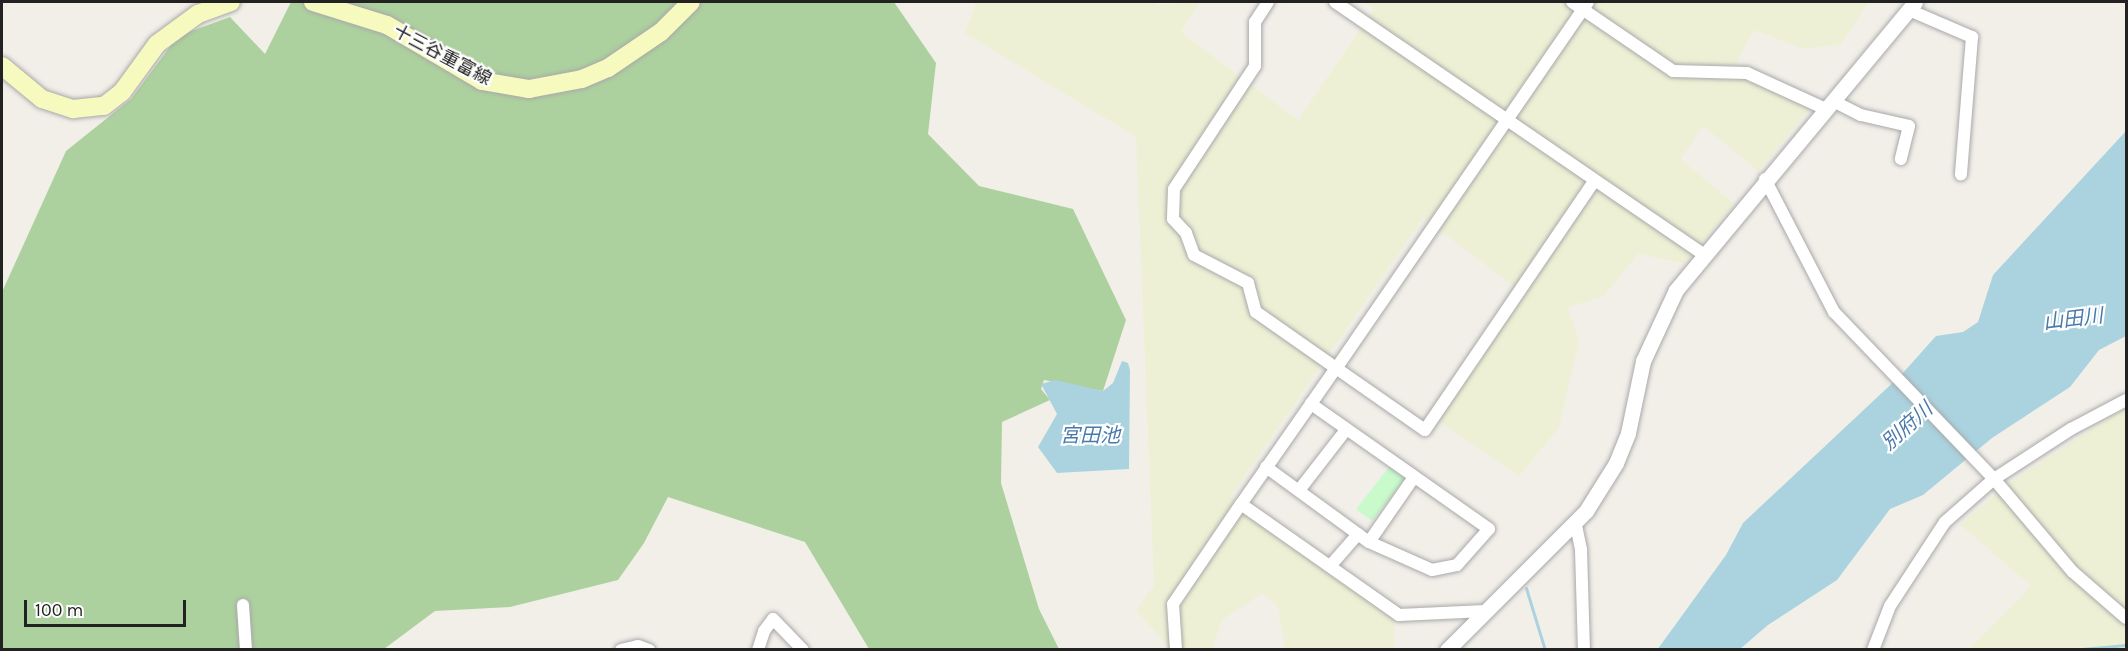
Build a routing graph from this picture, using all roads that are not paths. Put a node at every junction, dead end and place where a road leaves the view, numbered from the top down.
1 (231, 2) edge
2 (313, 2) edge
3 (691, 2) edge
4 (1268, 2) edge
5 (1335, 2) edge
6 (1581, 4) edge
7 (1912, 6) edge
8 (3, 70) edge
9 (1832, 106) junction
10 (1506, 119) junction
11 (1901, 159) dead end
12 (1960, 175) dead end
13 (1765, 179) junction
14 (1594, 181) junction
15 (1703, 254) junction
16 (1336, 368) junction
17 (2127, 400) edge
18 (1311, 404) junction
19 (1345, 431) junction
20 (1266, 467) junction
21 (1414, 477) junction
22 (1994, 479) junction
23 (1300, 489) junction
24 (1241, 504) junction
25 (1575, 522) junction
26 (1358, 534) junction
27 (1369, 542) junction
28 (1331, 566) junction
29 (243, 605) dead end
30 (1485, 611) junction
31 (2127, 618) edge
32 (246, 650) edge
33 (621, 650) edge
34 (649, 650) edge
35 (758, 650) edge
36 (803, 650) edge
37 (1176, 650) edge
38 (1447, 650) edge
39 (1584, 650) edge
40 (1873, 650) edge

1 - 8 main road
2 - 3 main road, 十三谷重富線
4 - 16 street
5 - 10 street
6 - 9 street
6 - 10 street
7 - 9 street
7 - 12 street
9 - 11 street
9 - 13 street
10 - 14 street
10 - 16 street
13 - 15 street
13 - 22 street
14 - 15 street
14 - 16 street
15 - 25 street
16 - 18 street
17 - 22 street
18 - 19 street
18 - 20 street
19 - 21 street
19 - 23 street
20 - 23 street
20 - 24 street
21 - 27 street
21 - 27 street
22 - 31 street
22 - 40 street
23 - 26 street
24 - 28 street
24 - 37 street
25 - 30 street
25 - 39 street
26 - 27 street
26 - 28 street
28 - 30 street
29 - 32 street
30 - 38 street
33 - 34 street
35 - 36 street

